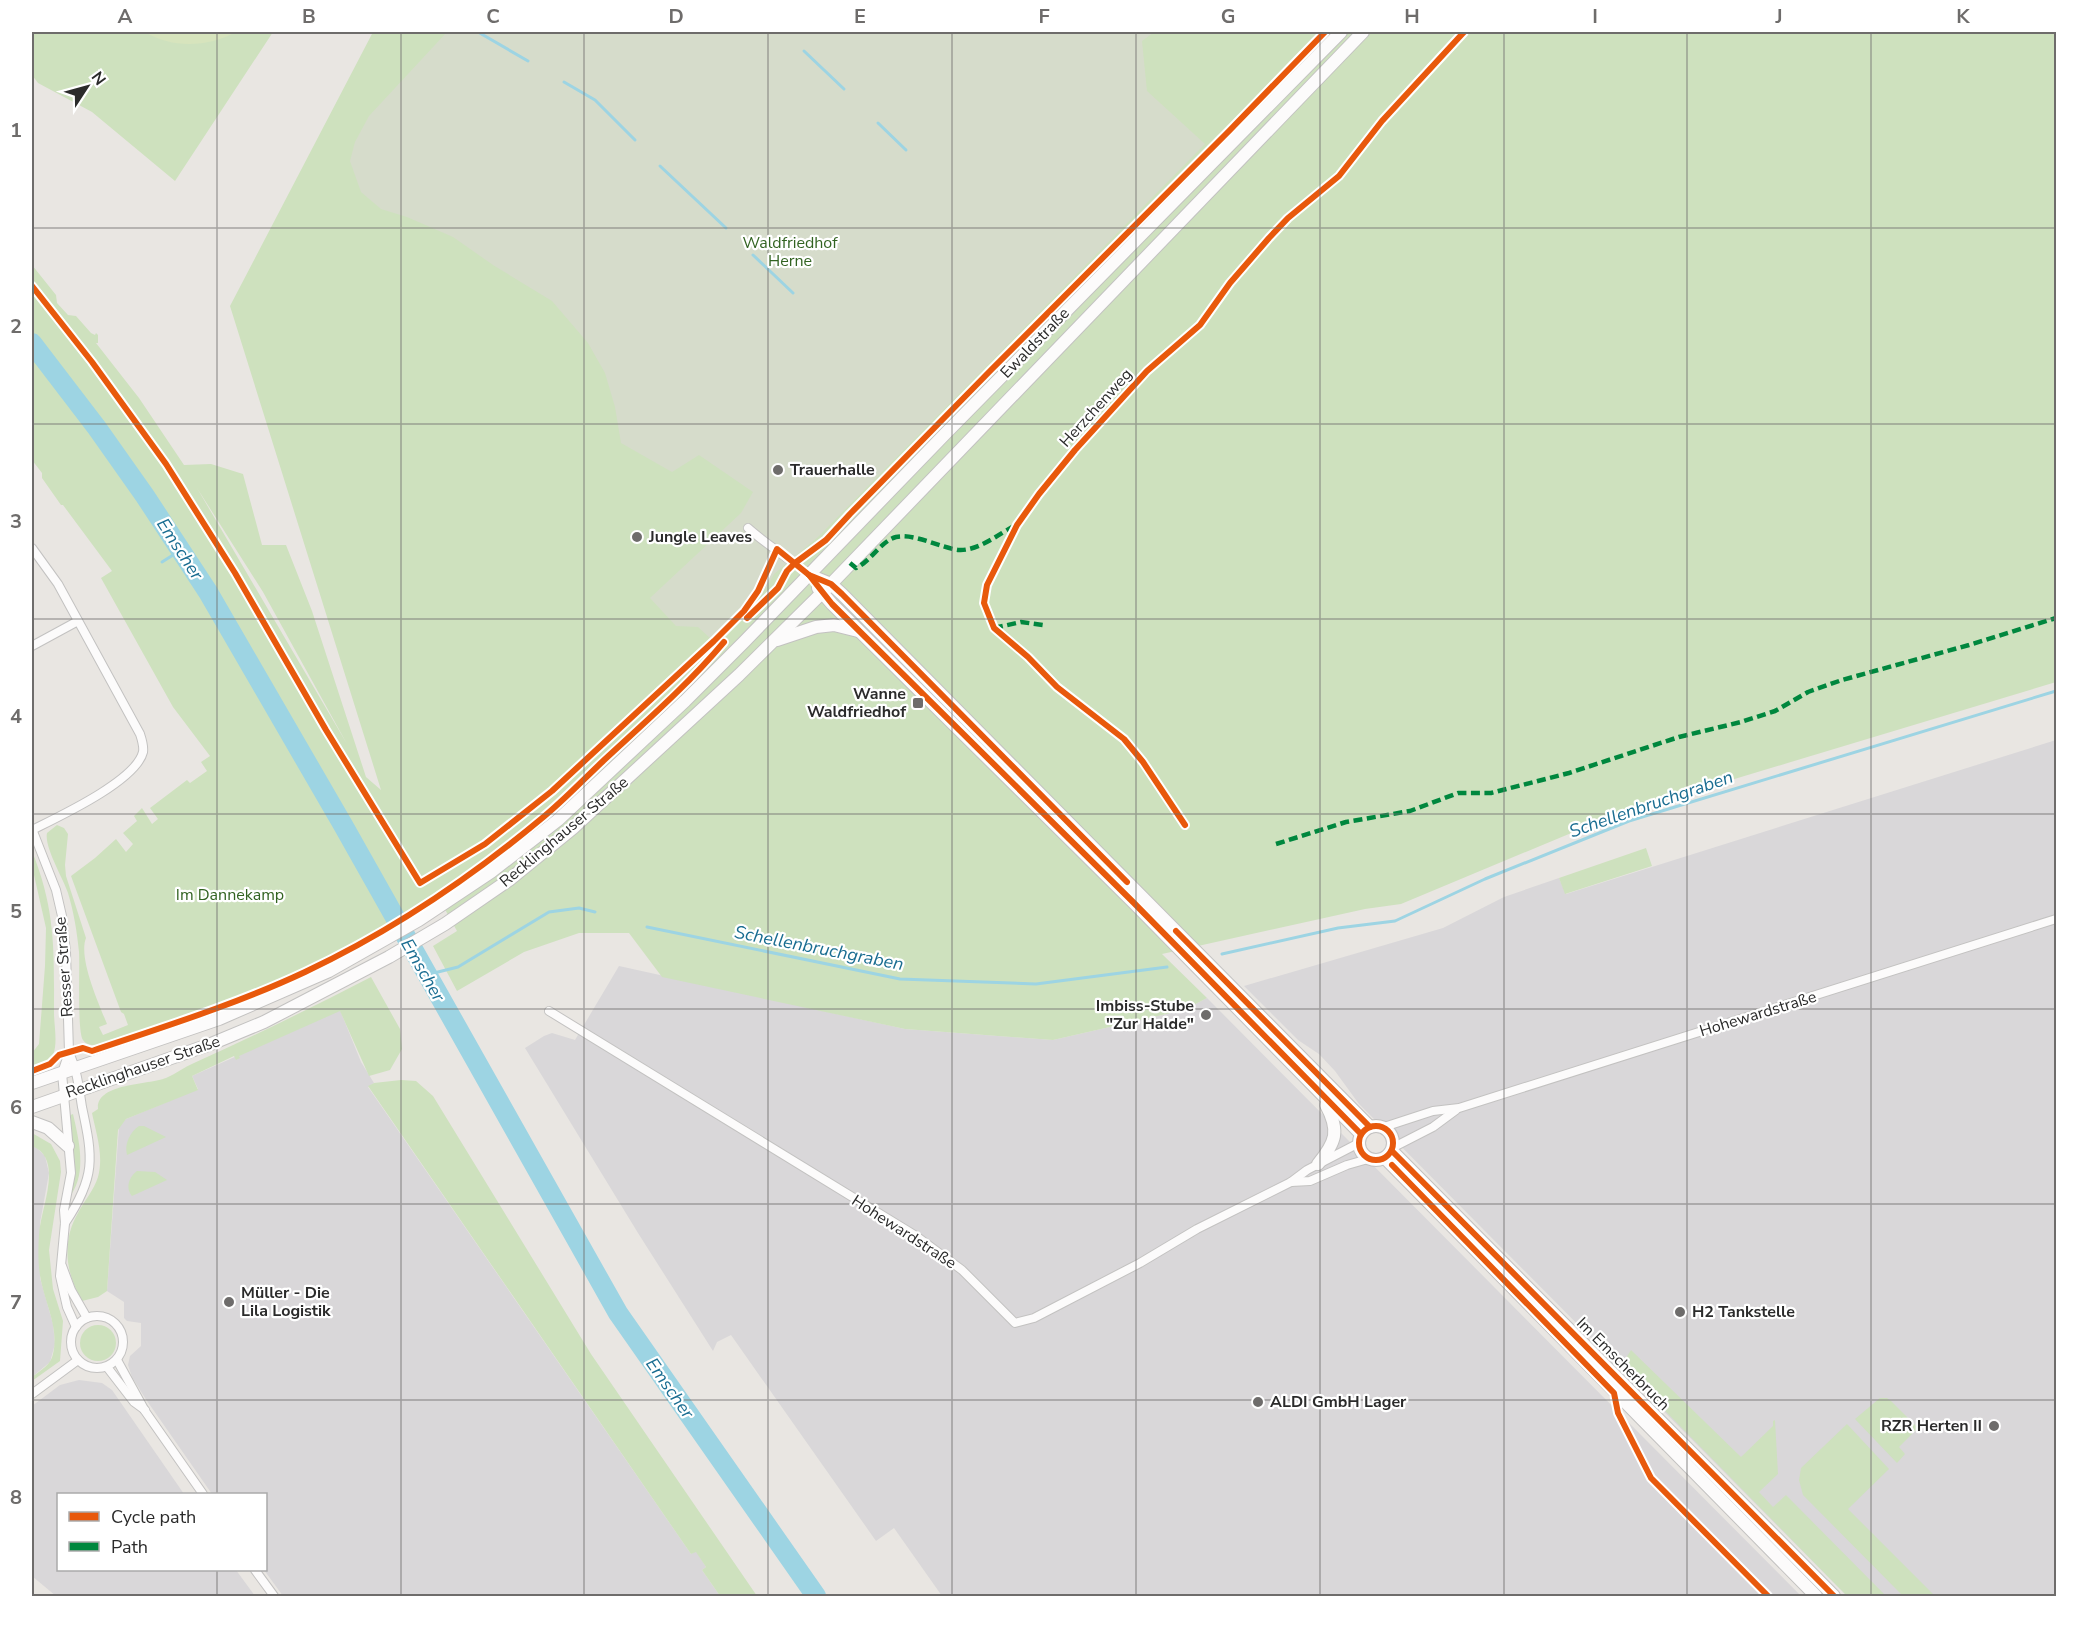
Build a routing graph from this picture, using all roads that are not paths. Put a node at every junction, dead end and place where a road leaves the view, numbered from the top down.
1 (1341, 32) edge
2 (1363, 32) edge
3 (748, 528) dead end
4 (32, 548) edge
5 (809, 575) junction
6 (826, 588) junction
7 (78, 621) junction
8 (860, 632) junction
9 (772, 642) junction
10 (32, 646) edge
11 (32, 829) edge
12 (2056, 919) edge
13 (549, 1011) dead end
14 (69, 1052) junction
15 (76, 1068) junction
16 (62, 1073) junction
17 (32, 1083) edge
18 (79, 1089) junction
19 (1318, 1091) junction
20 (63, 1095) junction
21 (32, 1107) edge
22 (1459, 1108) junction
23 (32, 1122) edge
24 (1384, 1127) junction
25 (1363, 1135) junction
26 (68, 1146) junction
27 (1390, 1152) junction
28 (1368, 1159) junction
29 (1318, 1164) junction
30 (1291, 1182) junction
31 (65, 1223) junction
32 (62, 1266) junction
33 (87, 1318) junction
34 (76, 1327) junction
35 (78, 1360) junction
36 (117, 1360) junction
37 (107, 1367) junction
38 (1609, 1369) junction
39 (1599, 1378) junction
40 (32, 1394) edge
41 (145, 1411) junction
42 (202, 1493) edge
43 (256, 1571) edge
44 (274, 1596) edge
45 (1816, 1596) edge
46 (1834, 1596) edge

1 - 5 main road, Ewaldstraße
2 - 6 main road, Ewaldstraße
3 - 5 street
4 - 7 street
5 - 6 main road
5 - 15 main road, Recklinghauser Straße
6 - 8 main road
6 - 9 main road, Recklinghauser Straße
6 - 25 main road
7 - 10 street
7 - 11 street
8 - 9 main road
8 - 19 main road
9 - 18 main road, Recklinghauser Straße
11 - 14 street, Resser Straße
12 - 22 street, Hohewardstraße
13 - 30 street, Hohewardstraße
14 - 15 street
14 - 16 street, Resser Straße
15 - 16 main road, Recklinghauser Straße
15 - 18 street
16 - 17 main road, Recklinghauser Straße
16 - 20 street
18 - 20 main road, Recklinghauser Straße
18 - 31 street
19 - 25 main road
19 - 29 main road
20 - 21 main road, Recklinghauser Straße
20 - 26 street
22 - 24 street, Hohewardstraße
22 - 27 street, Hohewardstraße
23 - 26 main road
24 - 25 main road
24 - 27 main road, Im Emscherbruch
25 - 28 main road
25 - 29 street, Hohewardstraße
26 - 31 street
27 - 28 main road
27 - 38 main road, Im Emscherbruch
27 - 39 main road, Im Emscherbruch
28 - 30 street, Hohewardstraße
29 - 30 street, Hohewardstraße
31 - 32 street
32 - 33 street
32 - 34 street
33 - 34 street
33 - 36 street
34 - 35 street
35 - 37 street
35 - 40 street
36 - 37 street
36 - 41 street
37 - 41 street
38 - 39 main road, Im Emscherbruch
38 - 46 main road, Im Emscherbruch
39 - 45 main road, Im Emscherbruch
41 - 42 street
43 - 44 street

